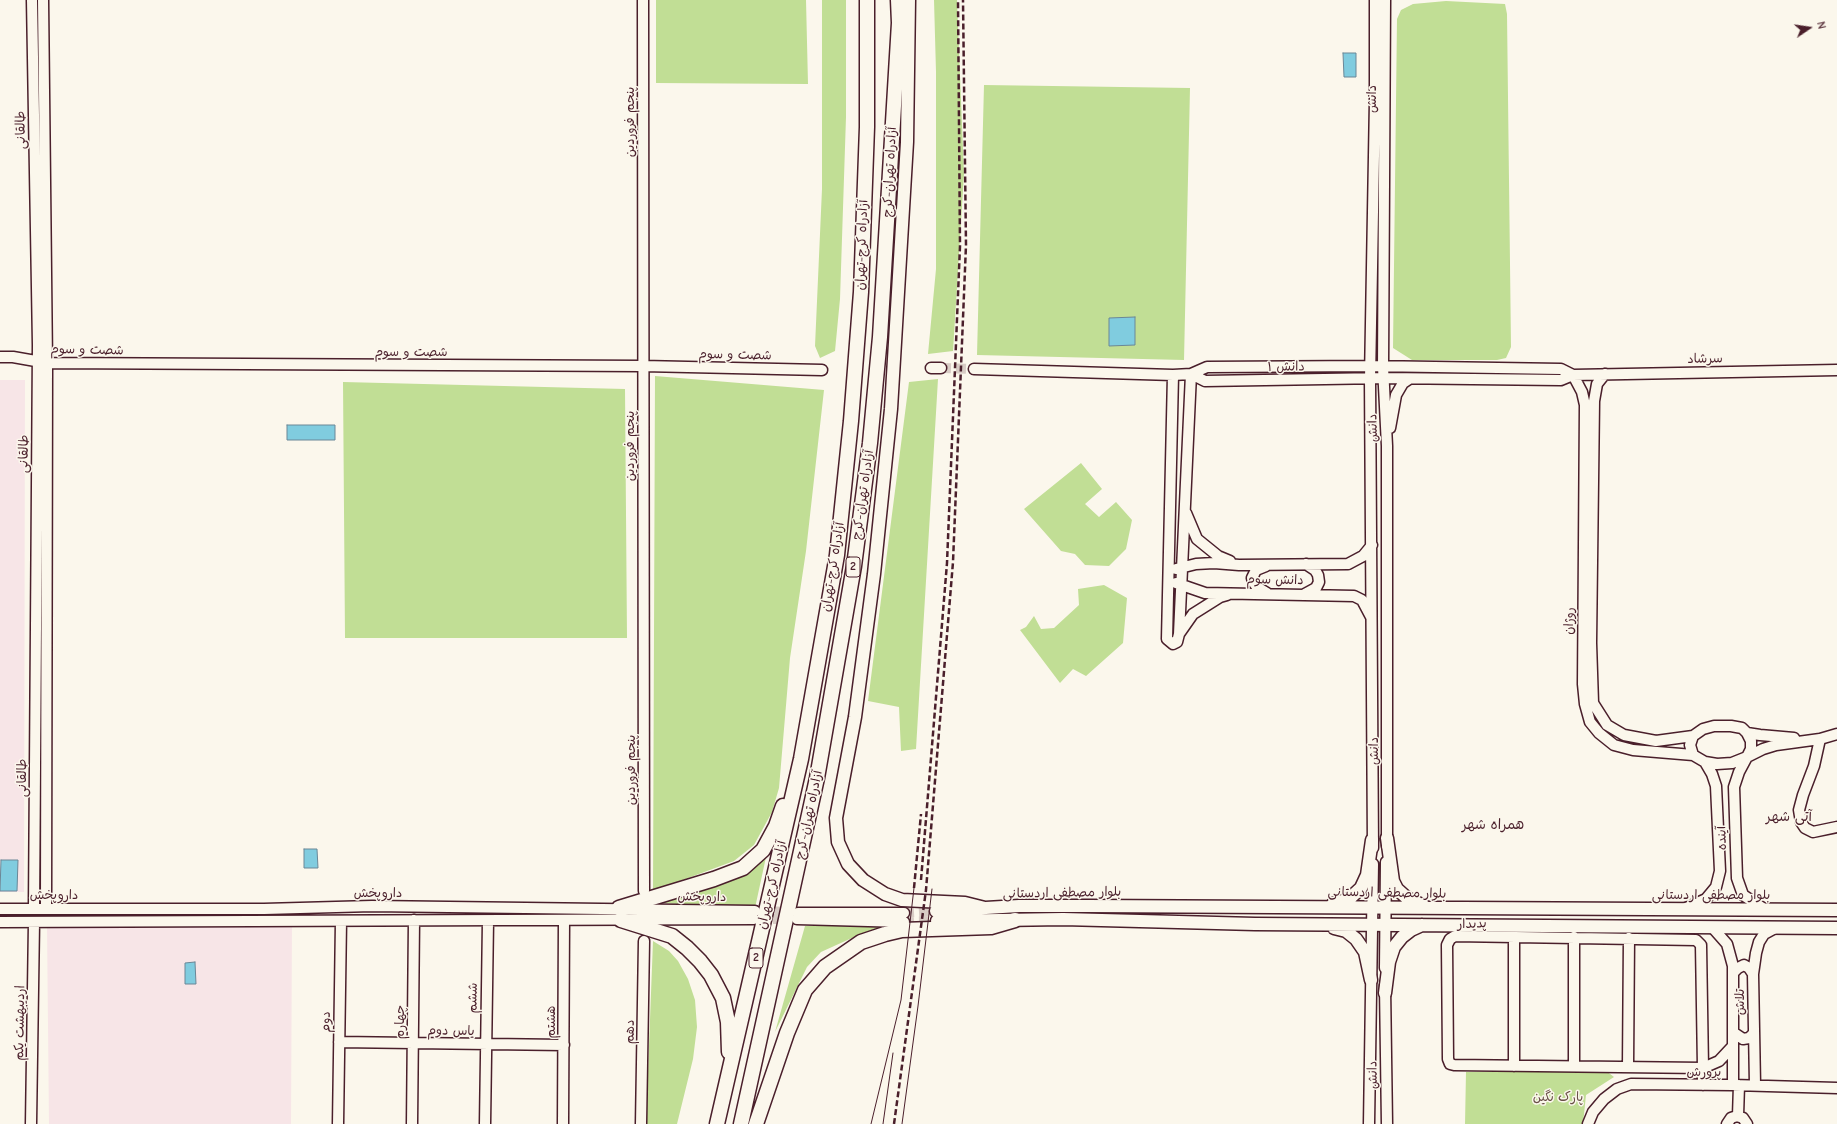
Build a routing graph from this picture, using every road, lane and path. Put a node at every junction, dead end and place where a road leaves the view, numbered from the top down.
1 (32, 0) edge
2 (43, 0) edge
3 (643, 0) edge
4 (867, 0) edge
5 (898, 0) edge
6 (909, 0) edge
7 (1375, 0) edge
8 (1385, 0) edge
9 (0, 357) edge
10 (43, 362) junction
11 (643, 366) junction
12 (1371, 366) junction
13 (1384, 366) junction
14 (974, 369) tunnel mouth
15 (822, 370) dead end
16 (1837, 370) edge
17 (1191, 374) junction
18 (1605, 374) junction
19 (1173, 375) junction
20 (1573, 375) junction
21 (1384, 378) junction
22 (1370, 379) junction
23 (1409, 379) junction
24 (1589, 403) junction
25 (1387, 446) junction
26 (1184, 508) junction
27 (1372, 545) junction
28 (1306, 564) junction
29 (1239, 565) junction
30 (1269, 565) junction
31 (1182, 568) junction
32 (1168, 576) junction
33 (1182, 585) junction
34 (1239, 593) junction
35 (1268, 593) junction
36 (1305, 594) junction
37 (1371, 617) junction
38 (1179, 634) junction
39 (1587, 643) junction
40 (1748, 733) junction
41 (1837, 734) edge
42 (1693, 736) junction
43 (1820, 739) junction
44 (1693, 755) junction
45 (1747, 757) junction
46 (801, 759) junction
47 (1705, 762) junction
48 (1837, 827) edge
49 (1387, 838) junction
50 (1372, 840) junction
51 (644, 891) dead end
52 (372, 906) junction
53 (1316, 907) junction
54 (34, 908) junction
55 (46, 908) junction
56 (985, 908) junction
57 (1373, 908) junction
58 (1385, 908) junction
59 (1428, 908) junction
60 (1452, 908) junction
61 (1686, 908) junction
62 (0, 909) edge
63 (264, 909) junction
64 (1764, 909) junction
65 (1837, 910) edge
66 (620, 914) junction
67 (755, 915) tunnel mouth
68 (797, 916) tunnel mouth
69 (904, 917) tunnel mouth
70 (368, 920) junction
71 (414, 920) junction
72 (564, 920) junction
73 (1015, 920) junction
74 (265, 921) junction
75 (341, 921) junction
76 (488, 921) junction
77 (0, 922) edge
78 (34, 922) junction
79 (1319, 924) junction
80 (1385, 924) junction
81 (1424, 924) junction
82 (1454, 924) junction
83 (1372, 925) junction
84 (1712, 927) junction
85 (1775, 928) junction
86 (1837, 928) edge
87 (1514, 937) junction
88 (1574, 938) junction
89 (1629, 938) junction
90 (644, 941) dead end
91 (1733, 973) junction
92 (1754, 974) junction
93 (1371, 980) junction
94 (1385, 992) junction
95 (1734, 1032) junction
96 (1753, 1034) junction
97 (339, 1042) junction
98 (412, 1043) junction
99 (485, 1044) junction
100 (564, 1045) junction
101 (1733, 1046) junction
102 (1514, 1066) junction
103 (1574, 1066) junction
104 (1628, 1066) junction
105 (1703, 1068) junction
106 (1703, 1085) junction
107 (1736, 1085) junction
108 (1755, 1085) junction
109 (1837, 1088) edge
110 (725, 1092) junction
111 (1738, 1116) junction
112 (31, 1124) edge
113 (338, 1124) edge
114 (412, 1124) edge
115 (485, 1124) edge
116 (563, 1124) edge
117 (642, 1124) edge
118 (717, 1124) edge
119 (741, 1124) edge
120 (756, 1124) edge
121 (1369, 1124) edge
122 (1387, 1124) edge
123 (1588, 1124) edge
124 (1727, 1124) edge
125 (1747, 1124) edge

1 - 10 street, طالقانی
2 - 10 street, طالقانی
3 - 11 street, پنجم فروردین
4 - 46 highway, آزادراه کرج-تهران / 2
5 - 119 highway, آزادراه تهران-کرج / 2
6 - 56 main road
7 - 12 street, دانش
8 - 13 street, دانش
9 - 10 street, شصت و سوم
10 - 11 street, شصت و سوم
10 - 54 street, طالقانی
10 - 55 street, طالقانی
11 - 15 street, شصت و سوم
11 - 51 street, پنجم فروردین
12 - 13 street, دانش ۱
12 - 17 street, دانش ۱
12 - 22 street, دانش
13 - 20 street, سرشاد
13 - 21 street, دانش
14 - 19 street, دانش ۱
16 - 18 street, سرشاد
17 - 19 street, دانش ۱
17 - 22 street, دانش ۱
17 - 26 street
18 - 20 street, سرشاد
18 - 24 street
19 - 32 street
20 - 23 street, سرشاد
20 - 24 street
21 - 22 street, دانش ۱
21 - 23 street, سرشاد
21 - 25 street, دانش
22 - 27 street, دانش
23 - 25 street
24 - 39 street, روژان
25 - 49 street, دانش
26 - 29 street
26 - 31 street
27 - 28 street, دانش سوم
27 - 37 street, دانش
28 - 30 street, دانش سوم
28 - 36 street
29 - 30 street, دانش سوم
29 - 31 street, دانش سوم
30 - 35 street
31 - 32 street, دانش سوم
31 - 33 street
32 - 33 street, دانش سوم
32 - 38 street
33 - 34 street, دانش سوم
33 - 38 street
34 - 35 street, دانش سوم
34 - 38 street
35 - 36 street, دانش سوم
36 - 37 street, دانش سوم
37 - 50 street, دانش
39 - 42 street, روژان
39 - 44 street, روژان
40 - 42 street
40 - 43 street
40 - 45 street
41 - 43 street
42 - 44 street
43 - 45 street
43 - 48 street
44 - 47 street
45 - 47 street
45 - 64 street, آینده
46 - 66 highway
46 - 110 highway, آزادراه کرج-تهران / 2
47 - 61 street
49 - 58 street, دانش
49 - 59 main road
50 - 53 main road
50 - 57 street, دانش
52 - 63 street, داروپخش
52 - 66 street, داروپخش
52 - 70 street
53 - 56 main road, بلوار مصطفی اردستانی
53 - 57 main road, بلوار مصطفی اردستانی
54 - 55 street, داروپخش
54 - 62 street, داروپخش
55 - 63 street, داروپخش
56 - 73 main road, بلوار مصطفی اردستانی
57 - 58 main road, بلوار مصطفی اردستانی
57 - 83 street, دانش
58 - 59 main road, بلوار مصطفی اردستانی
58 - 80 street, دانش
59 - 60 main road, بلوار مصطفی اردستانی
60 - 61 main road, بلوار مصطفی اردستانی
60 - 82 main road
61 - 64 main road, بلوار مصطفی اردستانی
63 - 74 street
64 - 65 main road, بلوار مصطفی اردستانی
66 - 67 street, داروپخش
66 - 72 street, داروپخش
66 - 110 highway
68 - 69 street
70 - 71 street, داروپخش
70 - 75 street, داروپخش
71 - 76 street, داروپخش
71 - 98 street, چهارم
72 - 76 street, داروپخش
72 - 100 street, هشتم
73 - 79 main road, بلوار مصطفی اردستانی
73 - 120 highway
74 - 75 street, داروپخش
74 - 78 street, داروپخش
75 - 97 street, دوم
76 - 99 street, ششم
77 - 78 street, داروپخش
78 - 112 street, اردیبهشت یکم
79 - 83 main road, بلوار مصطفی اردستانی
79 - 93 main road
80 - 81 main road, بلوار مصطفی اردستانی
80 - 83 main road, بلوار مصطفی اردستانی
80 - 94 street, دانش
81 - 82 main road, بلوار مصطفی اردستانی
81 - 94 main road
82 - 84 main road, بلوار مصطفی اردستانی
83 - 93 street, دانش
84 - 85 main road, بلوار مصطفی اردستانی
84 - 91 street, تلاش
85 - 86 main road, بلوار مصطفی اردستانی
85 - 92 street, تلاش
87 - 88 street, پدیدار
87 - 102 street
87 - 102 street, پدیدار
88 - 89 street, پدیدار
88 - 103 street
89 - 104 street
89 - 105 street, پدیدار
90 - 117 street, دهم
91 - 92 street
91 - 95 street, تلاش
92 - 96 street, تلاش
93 - 121 street, دانش
94 - 122 street, دانش
95 - 96 street
95 - 101 street, تلاش
96 - 108 street, تلاش
97 - 98 street, یاس دوم
97 - 113 street, دوم
98 - 99 street, یاس دوم
98 - 114 street, چهارم
99 - 100 street, یاس دوم
99 - 115 street, ششم
100 - 116 street, هشتم
101 - 105 street, پدیدار
101 - 107 street, تلاش
102 - 103 street, پدیدار
103 - 104 street, پدیدار
104 - 105 street, پدیدار
105 - 106 street
106 - 107 street, پرورش
106 - 123 street, پرورش
107 - 108 street, پرورش
107 - 111 street, تلاش
108 - 109 street, پرورش
110 - 118 highway, آزادراه کرج-تهران / 2
111 - 124 street
111 - 125 street

